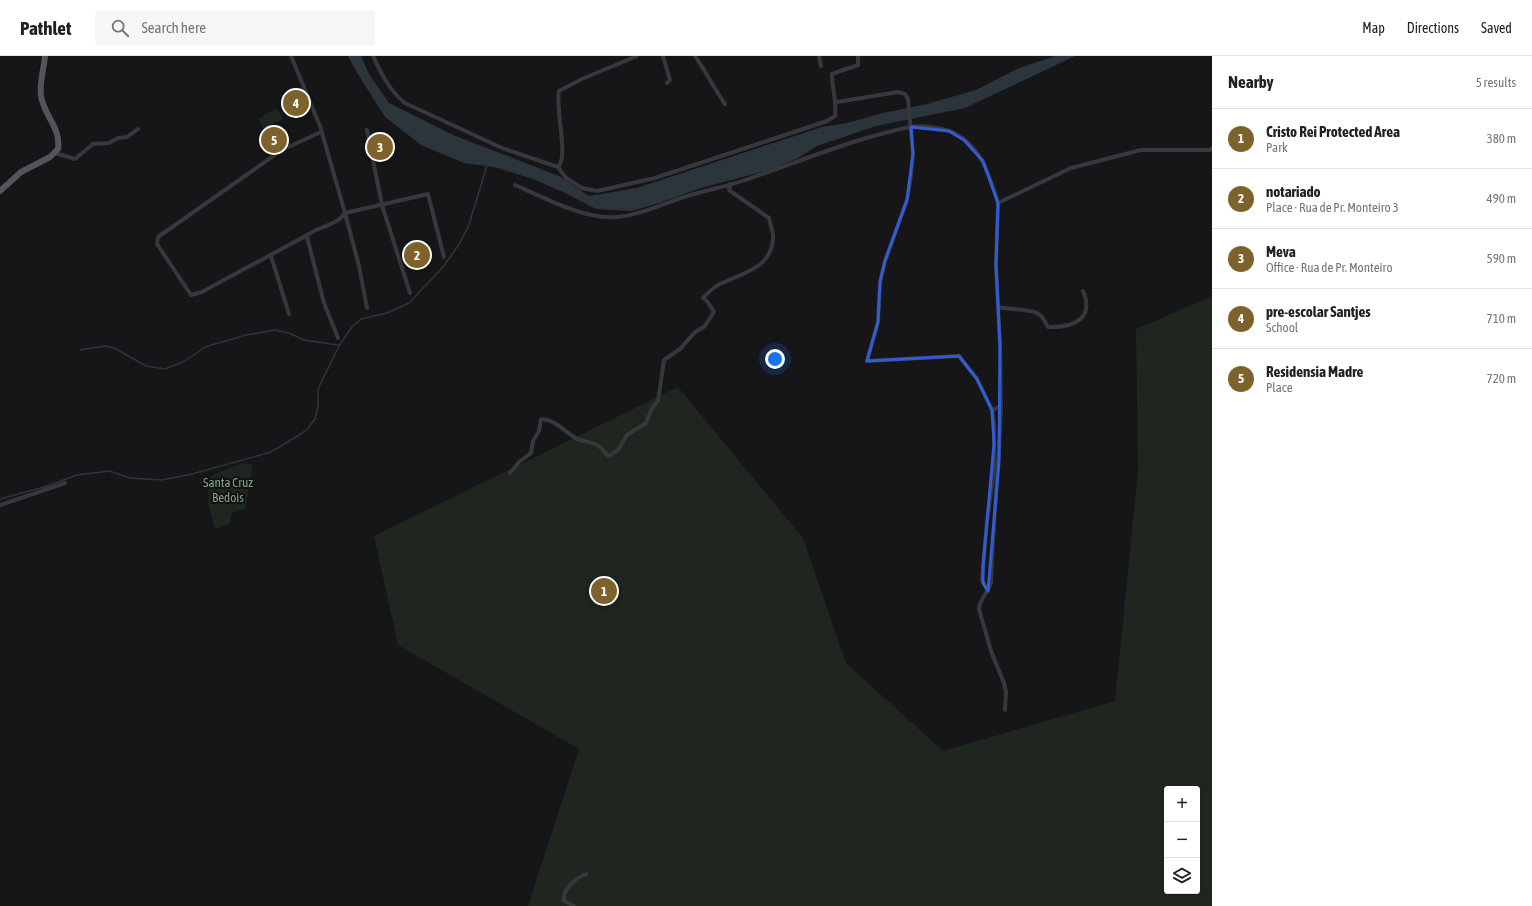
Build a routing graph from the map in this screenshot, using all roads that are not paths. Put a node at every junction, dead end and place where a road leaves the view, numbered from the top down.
1 (45, 56) edge
2 (292, 56) edge
3 (373, 56) edge
4 (637, 56) edge
5 (662, 56) edge
6 (695, 56) edge
7 (819, 56) edge
8 (858, 56) edge
9 (821, 66) dead end
10 (667, 83) dead end
11 (836, 102) junction
12 (725, 104) dead end
13 (911, 124) junction
14 (138, 130) dead end
15 (366, 130) dead end
16 (321, 132) junction
17 (1212, 148) edge
18 (55, 153) junction
19 (558, 167) junction
20 (730, 184) junction
21 (515, 185) dead end
22 (0, 191) edge
23 (998, 203) junction
24 (382, 205) junction
25 (345, 213) junction
26 (308, 237) junction
27 (271, 256) junction
28 (444, 257) dead end
29 (1083, 291) dead end
30 (410, 293) dead end
31 (998, 307) junction
32 (366, 308) dead end
33 (290, 314) dead end
34 (338, 338) dead end
35 (1000, 406) junction
36 (992, 410) junction
37 (510, 473) dead end
38 (65, 483) dead end
39 (0, 505) edge
40 (988, 591) junction
41 (1005, 710) dead end
42 (586, 874) dead end
43 (574, 906) edge

1 - 18 main road
2 - 16 street
3 - 19 street
4 - 19 street
5 - 10 street
6 - 12 street
7 - 9 street
8 - 11 street
11 - 13 street
11 - 19 street
13 - 20 street
13 - 23 street
13 - 36 street
14 - 18 street
15 - 24 street
16 - 25 street
16 - 27 street
17 - 23 street
18 - 22 main road
20 - 21 street
20 - 37 street
23 - 31 street
24 - 25 street
24 - 28 street
24 - 30 street
25 - 26 street
25 - 32 street
26 - 27 street
26 - 34 street
27 - 33 street
29 - 31 street
31 - 35 street
35 - 36 street
35 - 40 street
36 - 40 street
38 - 39 street
40 - 41 street
42 - 43 street

